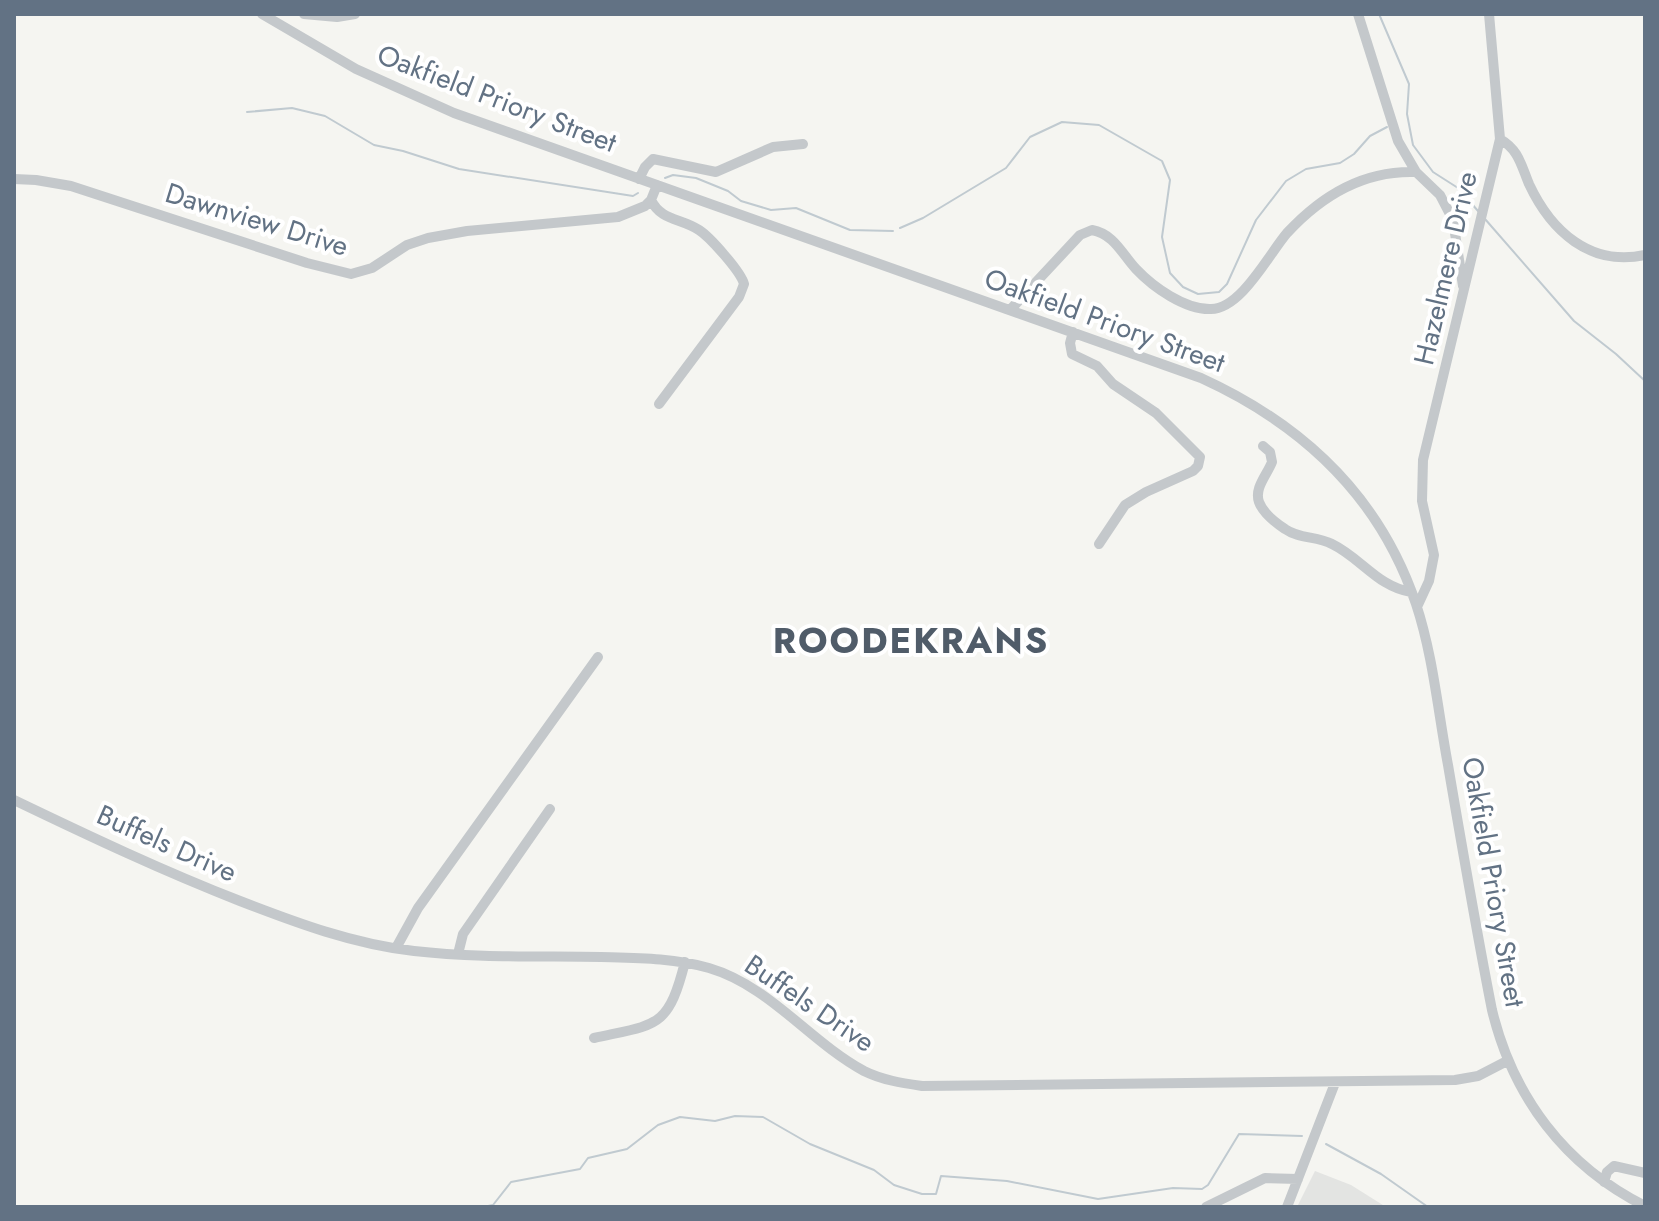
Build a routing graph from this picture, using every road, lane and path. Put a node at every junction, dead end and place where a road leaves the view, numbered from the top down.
1 (262, 14) edge
2 (304, 14) edge
3 (355, 14) edge
4 (1358, 14) edge
5 (1489, 14) edge
6 (1500, 139) junction
7 (803, 144) dead end
8 (1416, 172) junction
9 (14, 179) edge
10 (639, 179) junction
11 (657, 185) junction
12 (651, 200) junction
13 (1645, 255) edge
14 (1464, 293) junction
15 (1010, 310) junction
16 (1073, 332) junction
17 (659, 404) dead end
18 (1263, 446) dead end
19 (1099, 544) dead end
20 (1411, 592) junction
21 (1417, 607) junction
22 (598, 657) dead end
23 (14, 800) edge
24 (550, 809) dead end
25 (396, 948) junction
26 (458, 954) junction
27 (685, 962) junction
28 (594, 1038) dead end
29 (1507, 1061) junction
30 (1335, 1083) junction
31 (1645, 1173) edge
32 (1298, 1179) junction
33 (1604, 1182) junction
34 (1645, 1206) edge
35 (1206, 1207) edge
36 (1287, 1207) edge

1 - 10 street, Oakfield Priory Street
2 - 3 street
4 - 8 street
5 - 6 street
6 - 13 street, Hazelmere Drive
6 - 14 street, Hazelmere Drive
7 - 10 street
8 - 14 street
8 - 15 street
9 - 12 street, Dawnview Drive
10 - 11 street, Oakfield Priory Street
11 - 12 street
11 - 15 street, Oakfield Priory Street
12 - 17 street
14 - 21 street, Hazelmere Drive
15 - 16 street, Oakfield Priory Street
16 - 19 street
16 - 20 street, Oakfield Priory Street
18 - 20 street
20 - 21 street, Oakfield Priory Street
21 - 29 street, Oakfield Priory Street
22 - 25 street
23 - 25 street, Buffels Drive
24 - 26 street
25 - 26 street, Buffels Drive
26 - 27 street, Buffels Drive
27 - 28 street
27 - 30 street, Buffels Drive
29 - 30 street, Buffels Drive
29 - 33 street, Oakfield Priory Street
30 - 32 street
31 - 33 street
32 - 35 street
32 - 36 street
33 - 34 street, Oakfield Priory Street

